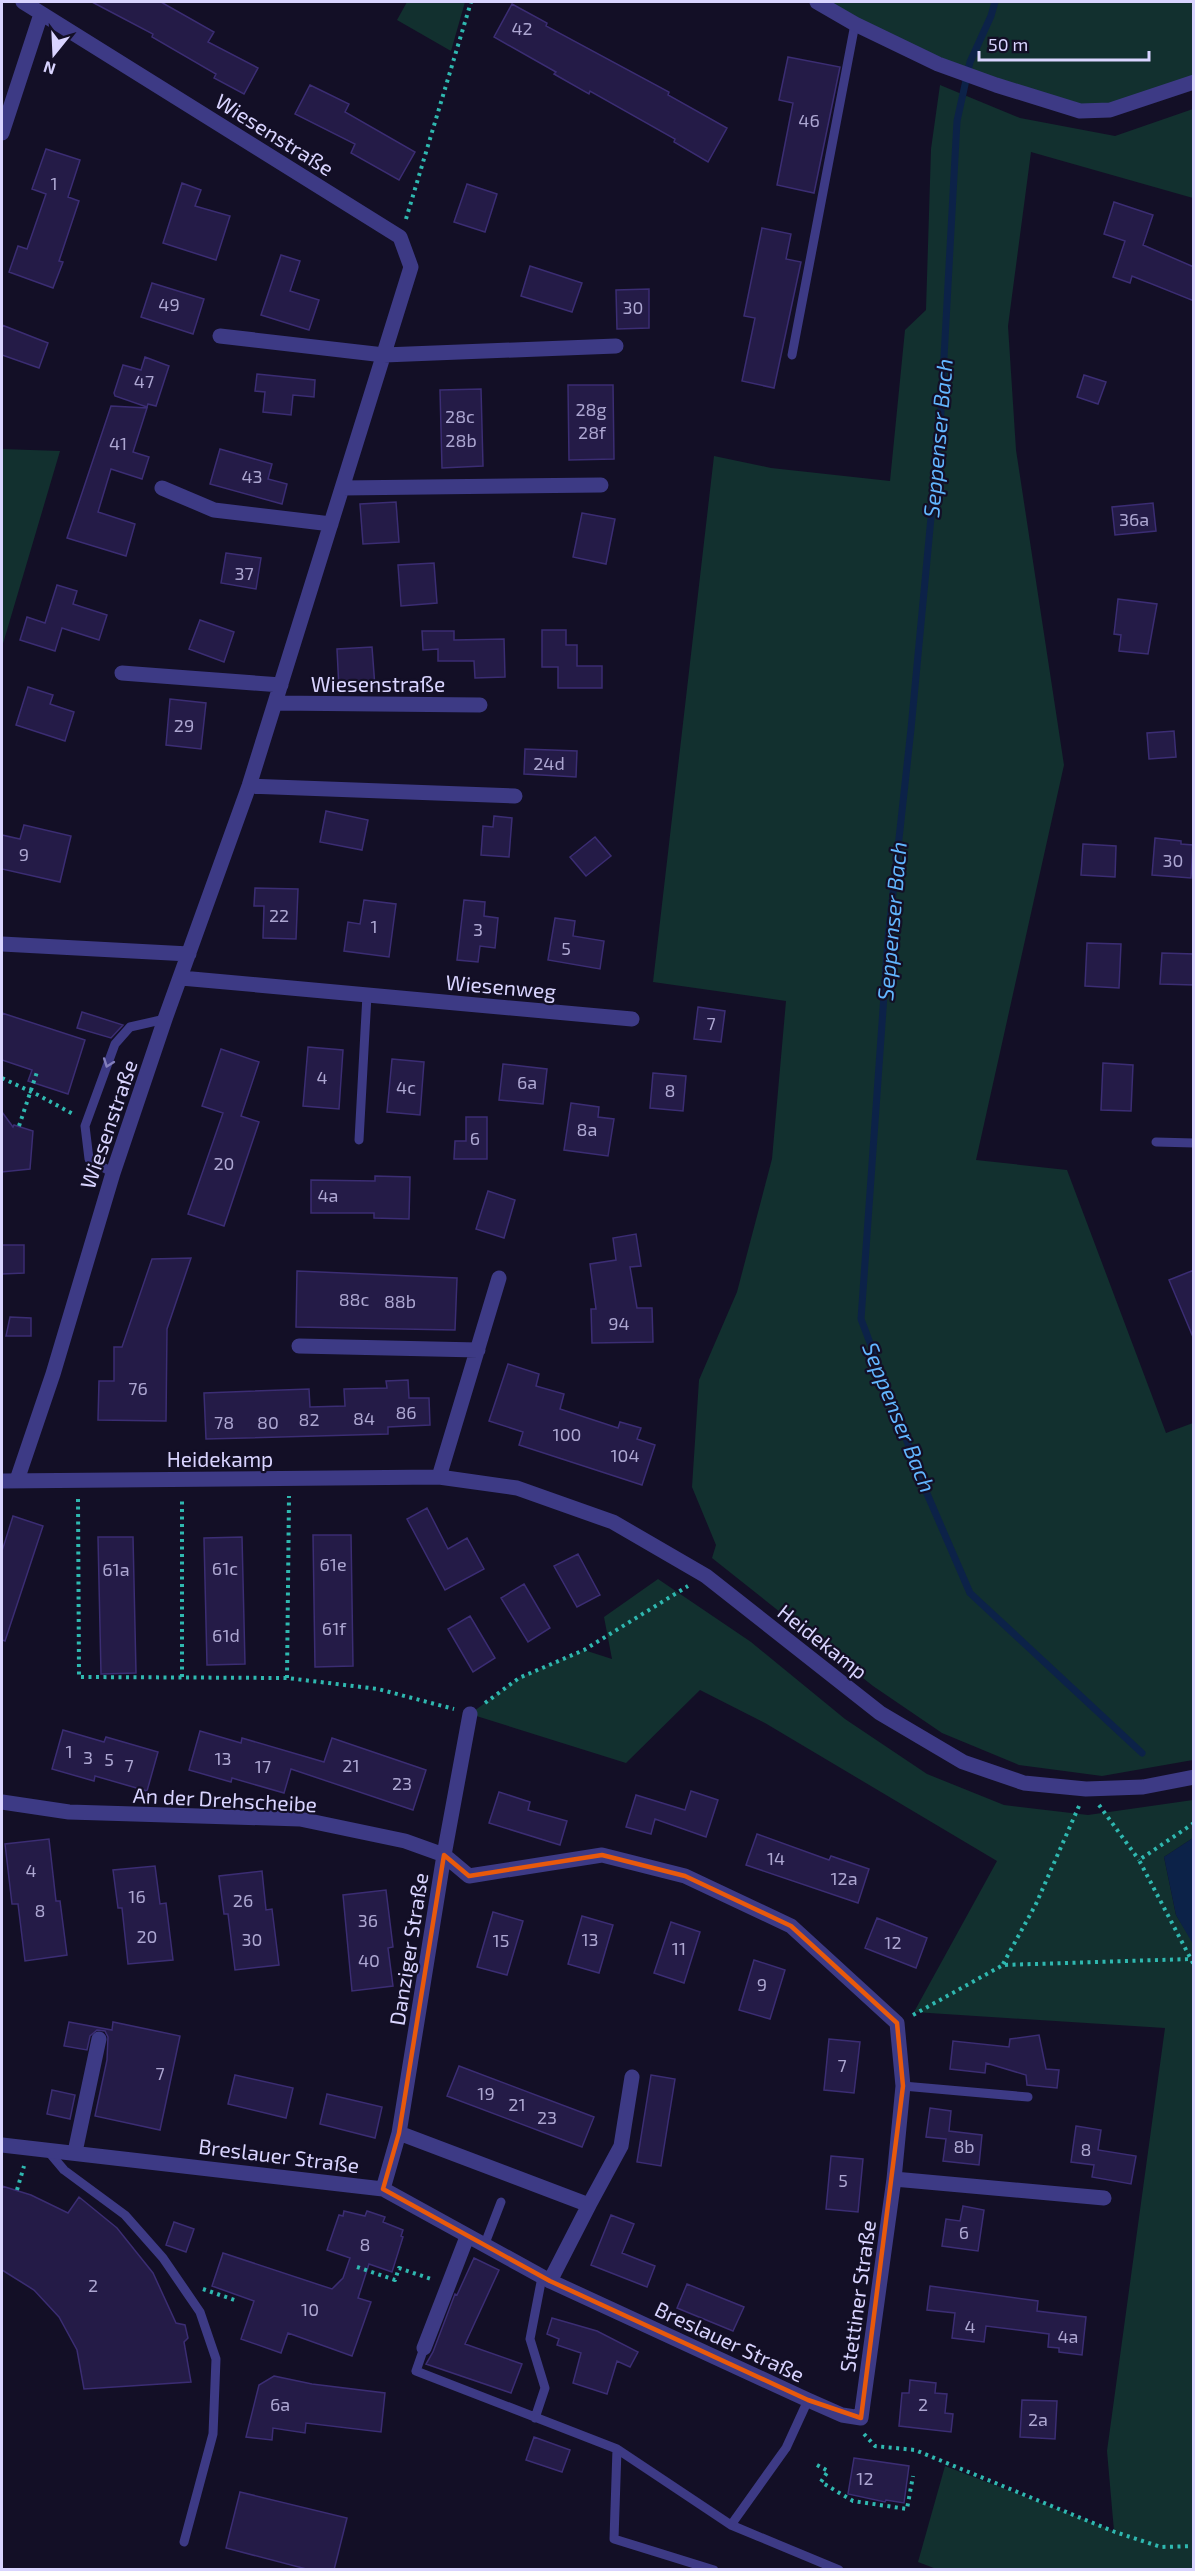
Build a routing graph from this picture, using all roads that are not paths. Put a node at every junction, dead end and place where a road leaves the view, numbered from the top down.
1 (23, 2) edge
2 (817, 2) edge
3 (41, 14) junction
4 (855, 24) junction
5 (1194, 82) edge
6 (2, 133) edge
7 (220, 336) dead end
8 (616, 346) dead end
9 (384, 355) junction
10 (792, 355) dead end
11 (601, 485) dead end
12 (162, 488) dead end
13 (342, 488) junction
14 (331, 524) junction
15 (122, 673) dead end
16 (281, 685) junction
17 (275, 704) junction
18 (480, 705) dead end
19 (249, 786) junction
20 (515, 796) dead end
21 (2, 944) edge
22 (189, 954) junction
23 (181, 978) junction
24 (367, 995) junction
25 (165, 1019) junction
26 (632, 1019) dead end
27 (359, 1140) dead end
28 (1156, 1142) dead end
29 (1194, 1143) edge
30 (113, 1173) junction
31 (500, 1278) dead end
32 (299, 1346) dead end
33 (478, 1350) junction
34 (439, 1477) junction
35 (9, 1480) edge
36 (470, 1714) road end
37 (1194, 1777) edge
38 (2, 1802) edge
39 (444, 1855) junction
40 (99, 2039) dead end
41 (632, 2077) dead end
42 (903, 2086) junction
43 (1028, 2097) dead end
44 (399, 2133) junction
45 (2, 2145) edge
46 (47, 2149) junction
47 (75, 2152) junction
48 (894, 2179) junction
49 (383, 2189) junction
50 (1104, 2198) dead end
51 (501, 2202) dead end
52 (589, 2205) junction
53 (466, 2237) junction
54 (484, 2246) junction
55 (546, 2279) junction
56 (424, 2348) joint
57 (808, 2400) junction
58 (535, 2418) junction
59 (861, 2418) joint
60 (617, 2449) junction
61 (731, 2525) junction
62 (184, 2542) dead end
63 (714, 2570) edge
64 (839, 2570) edge

1 - 3 street, Wiesenstraße
2 - 4 street
3 - 6 street
3 - 9 street, Wiesenstraße
4 - 5 street
4 - 10 lane
7 - 9 street
8 - 9 street
9 - 13 street, Wiesenstraße
11 - 13 street
12 - 14 street
13 - 14 street, Wiesenstraße
14 - 16 street, Wiesenstraße
15 - 16 street, Wiesenstraße
16 - 17 street, Wiesenstraße
17 - 18 street, Wiesenstraße
17 - 19 street, Wiesenstraße
19 - 20 street
19 - 22 street, Wiesenstraße
21 - 22 street
22 - 23 street, Wiesenstraße
23 - 24 street, Wiesenweg
23 - 25 street, Wiesenstraße
24 - 26 street, Wiesenweg
24 - 27 lane
25 - 30 street, Wiesenstraße
25 -> 30 lane
28 - 29 lane
30 - 35 street, Wiesenstraße
31 - 33 street
32 - 33 street
33 - 34 street
34 - 35 street, Heidekamp
34 - 37 street, Heidekamp
36 - 39 street, Danziger Straße
38 - 39 street, An der Drehscheibe
39 - 42 street, Stettiner Straße
39 - 44 street, Danziger Straße
40 - 47 street
41 - 52 street
42 - 43 lane
42 - 48 street, Stettiner Straße
44 - 49 street, Danziger Straße
44 - 52 street
45 - 46 street, Breslauer Straße
46 - 47 street, Breslauer Straße
46 - 62 lane
47 - 49 street, Breslauer Straße
48 - 50 street
48 - 59 street, Stettiner Straße
49 - 53 street, Breslauer Straße
51 - 54 lane
52 - 55 street
53 - 54 street, Breslauer Straße
53 - 56 street
54 - 55 street, Breslauer Straße
55 - 57 street, Breslauer Straße
55 - 58 lane
56 - 58 lane
57 - 59 street, Breslauer Straße
57 - 61 lane
58 - 60 lane
60 - 61 lane
60 - 63 lane
61 - 64 lane

